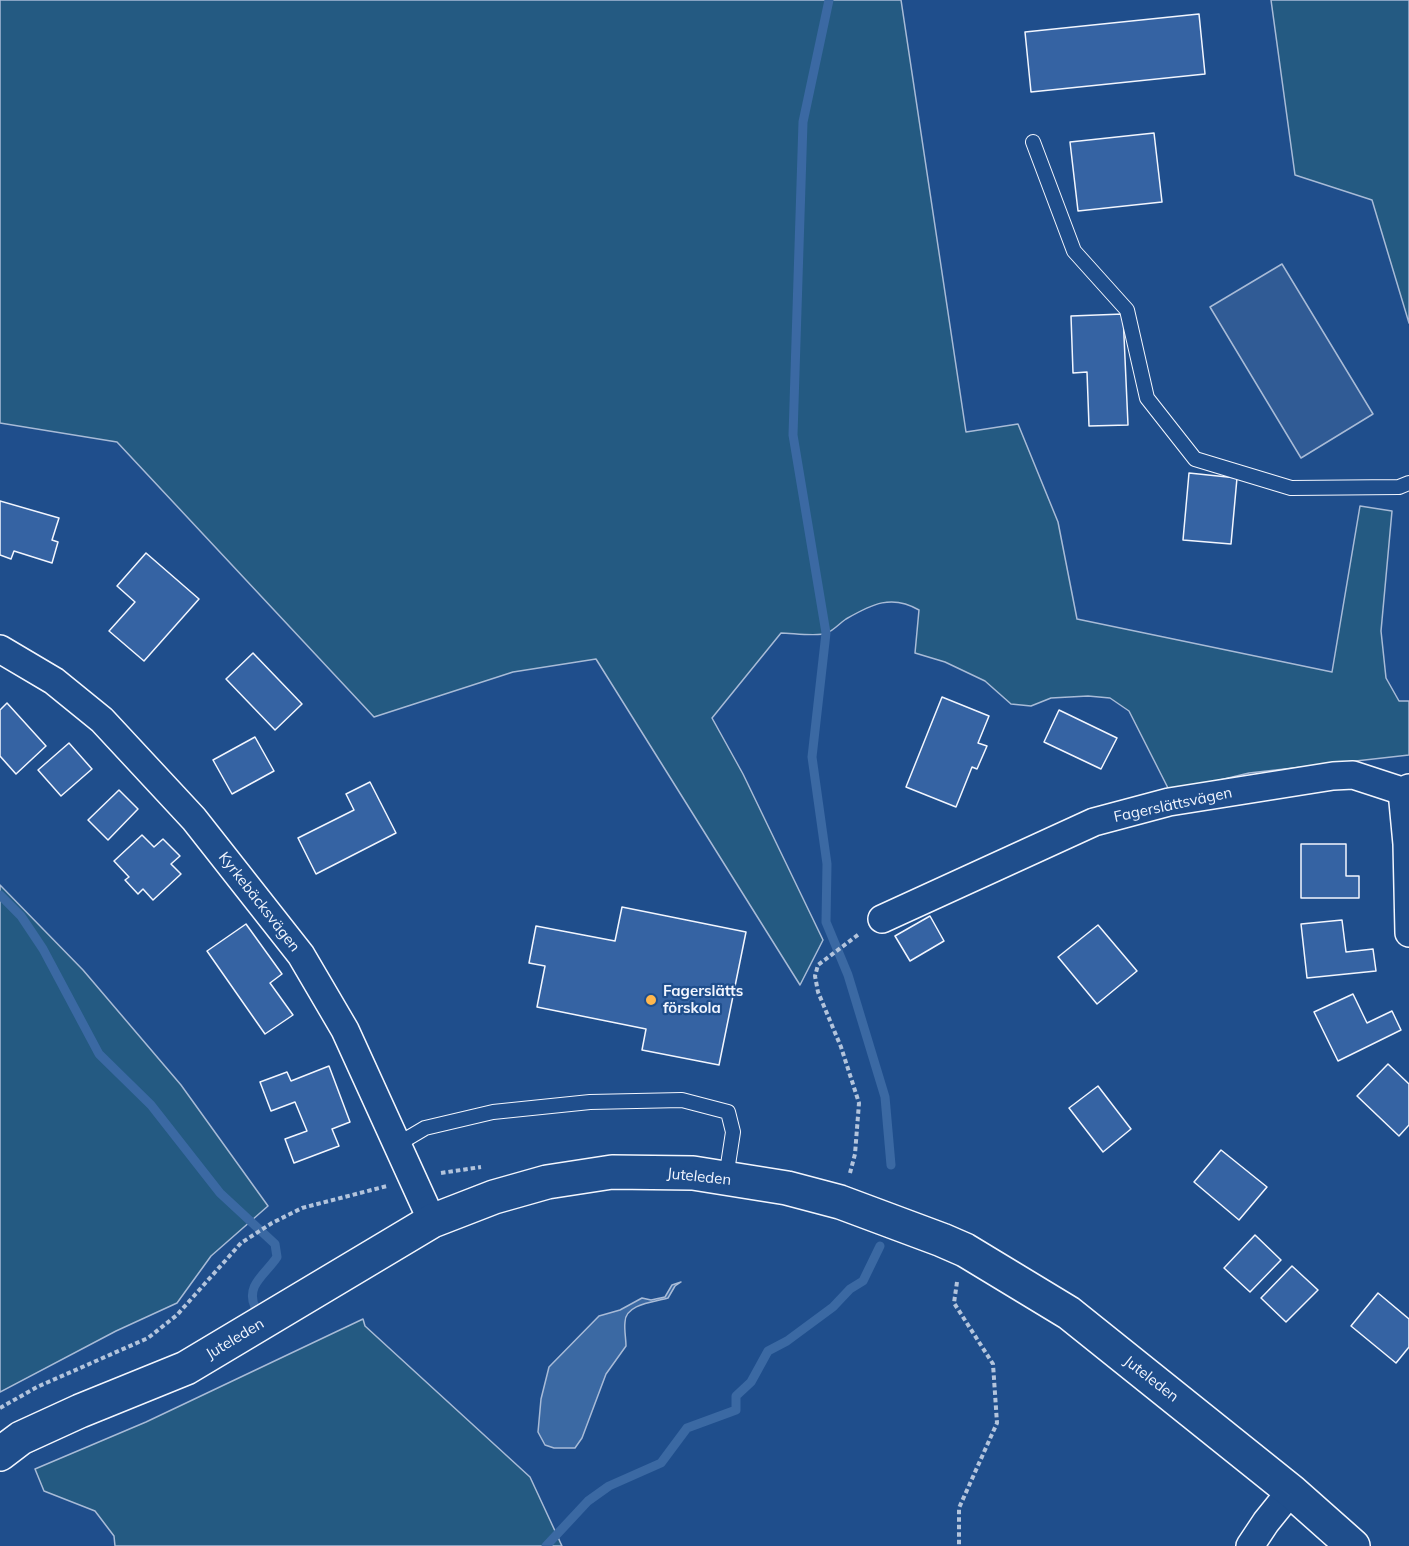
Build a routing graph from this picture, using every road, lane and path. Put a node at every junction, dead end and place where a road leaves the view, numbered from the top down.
1 (1033, 142) dead end
2 (1409, 483) edge
3 (0, 649) edge
4 (1406, 790) edge
5 (882, 919) dead end
6 (1409, 933) edge
7 (856, 936) dead end
8 (398, 1144) junction
9 (484, 1167) dead end
10 (726, 1178) junction
11 (414, 1179) junction
12 (840, 1202) junction
13 (432, 1221) junction
14 (964, 1250) junction
15 (0, 1408) edge
16 (0, 1454) edge
17 (1291, 1491) junction
18 (959, 1546) edge
19 (1250, 1546) edge
20 (1353, 1546) edge

1 - 2 lane
3 - 8 street, Kyrkebäcksvägen
4 - 5 street, Fagerslättsvägen
4 - 6 street
7 - 12 path
8 - 10 lane
8 - 11 street, Kyrkebäcksvägen
9 - 11 path
10 - 12 street, Juteleden
10 - 13 street, Juteleden
11 - 13 street, Kyrkebäcksvägen
11 - 15 path
12 - 14 street, Juteleden
13 - 16 street, Juteleden
14 - 17 street, Juteleden
14 - 18 path
17 - 19 street
17 - 20 street, Juteleden

